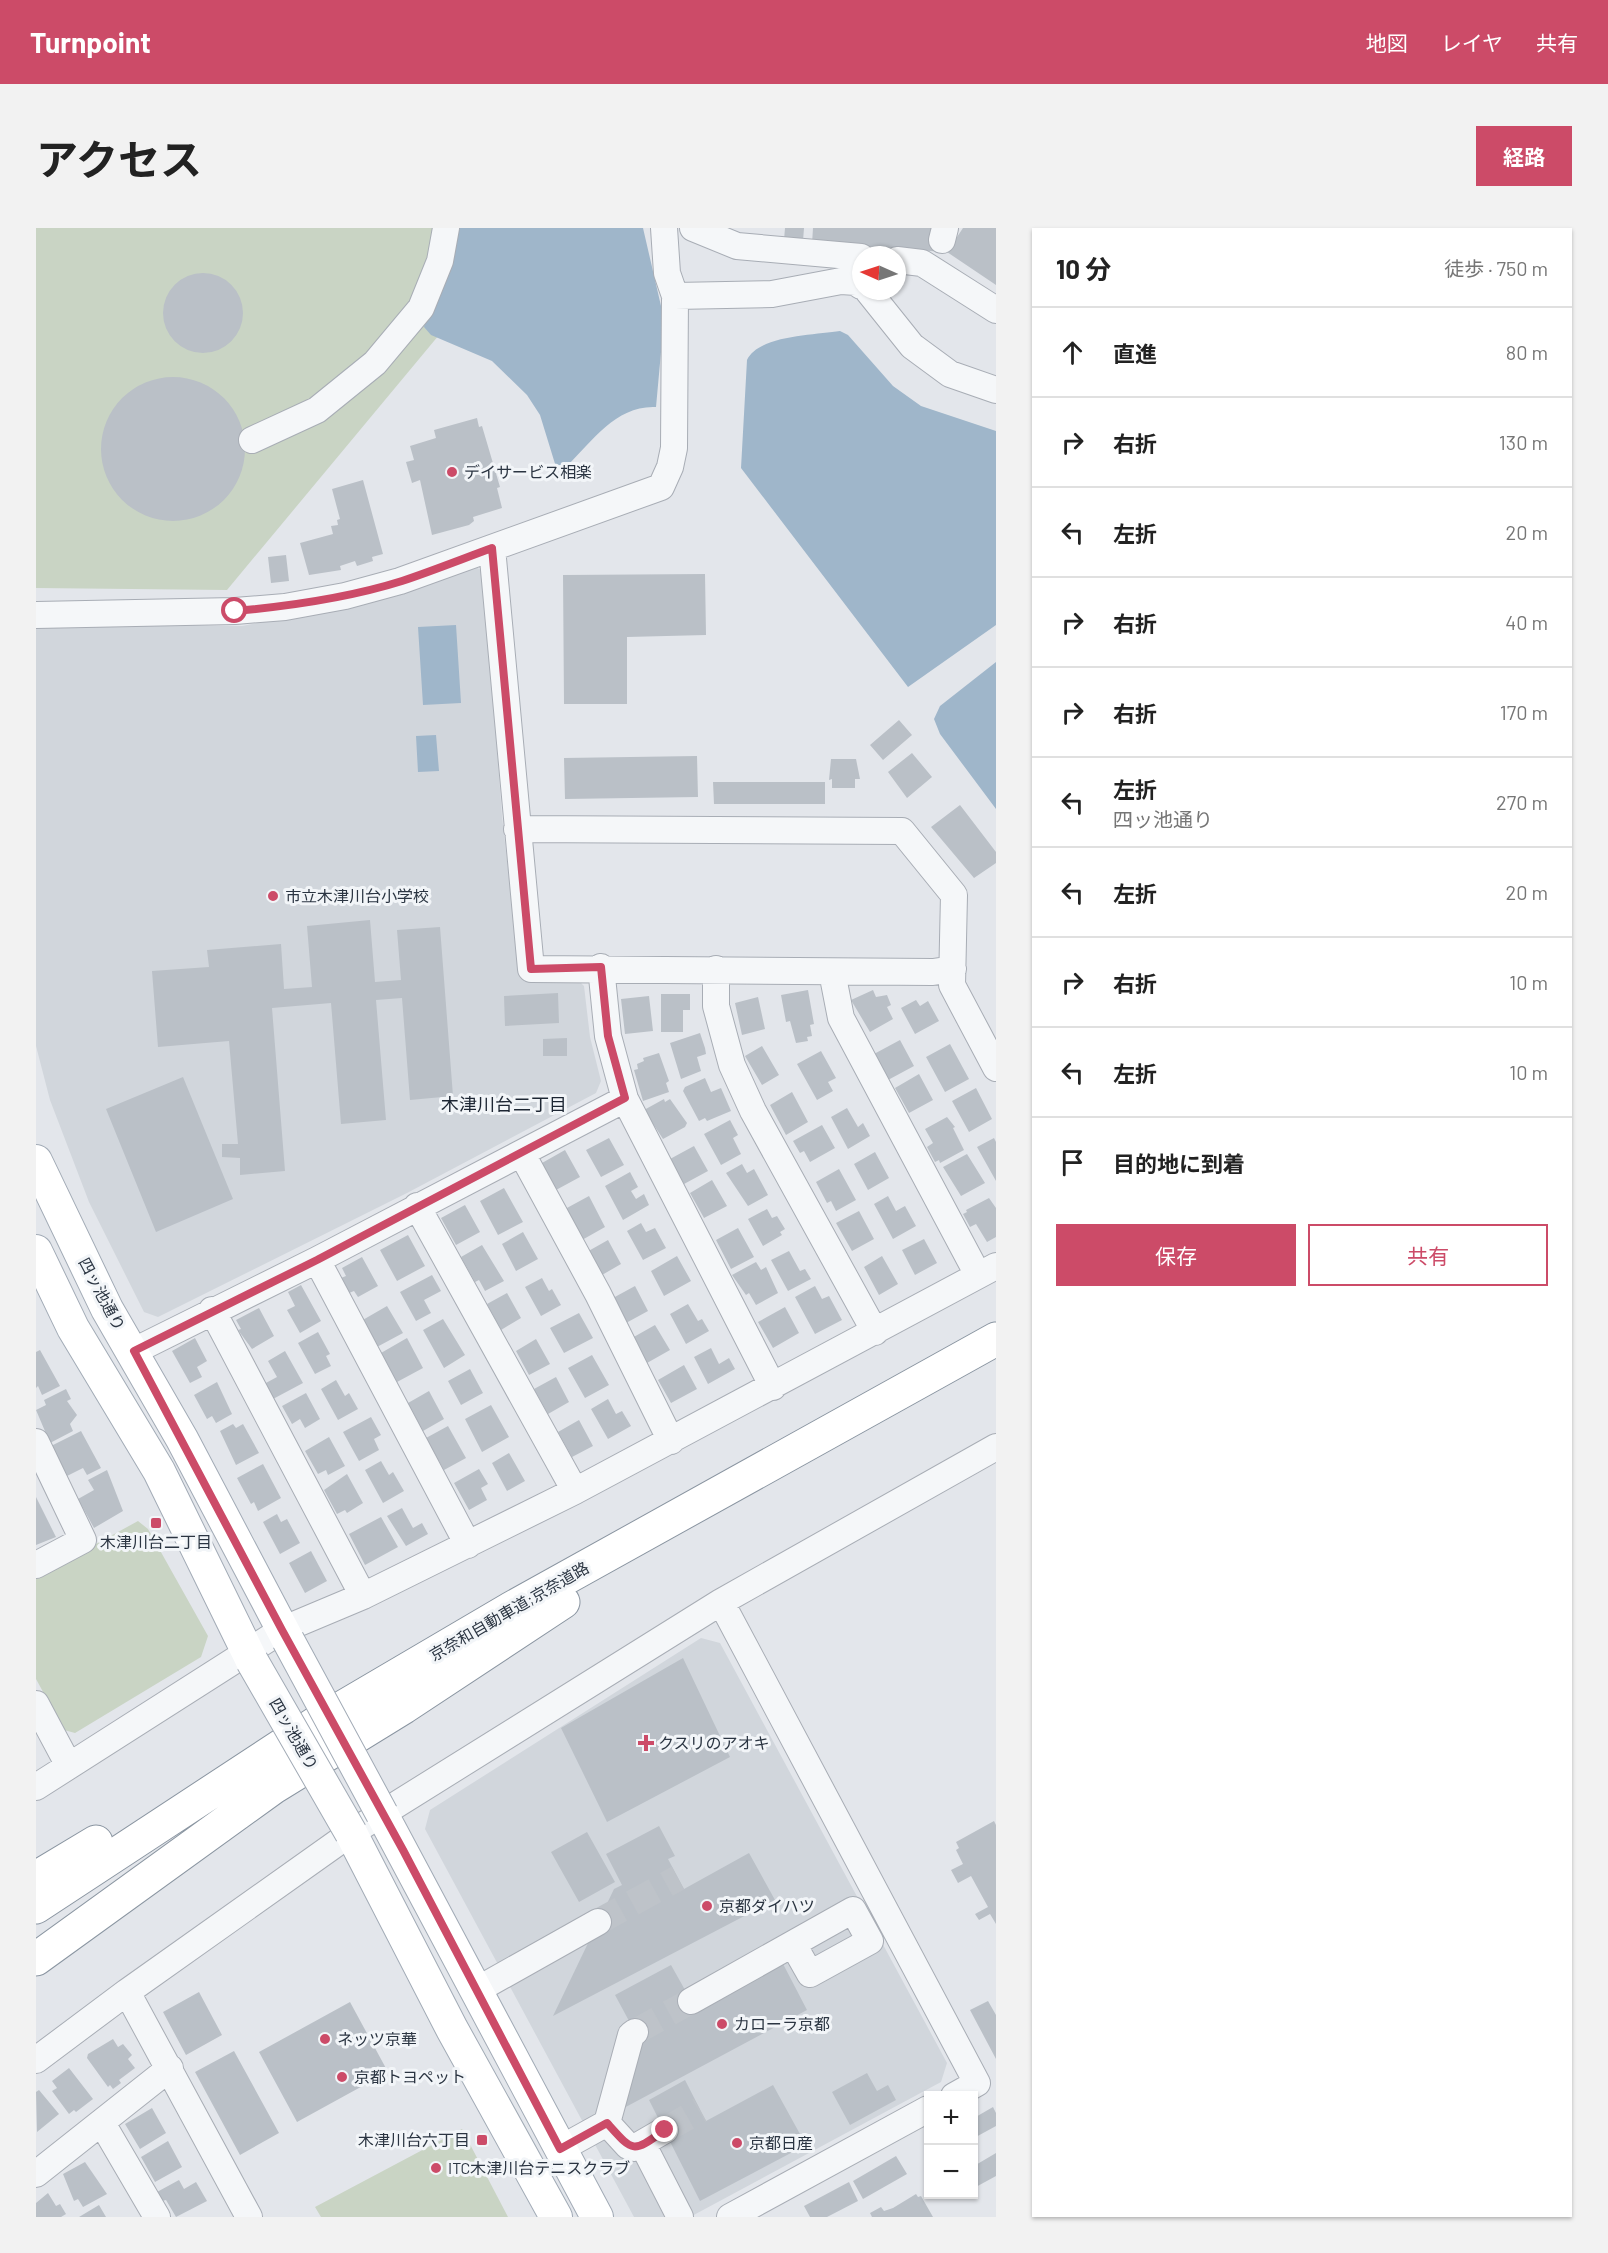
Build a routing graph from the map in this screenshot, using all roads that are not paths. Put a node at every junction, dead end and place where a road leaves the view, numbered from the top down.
1 (446, 228) edge
2 (664, 228) edge
3 (693, 228) edge
4 (940, 248) edge
5 (852, 256) edge
6 (906, 261) edge
7 (852, 282) edge
8 (675, 296) junction
9 (875, 300) edge
10 (996, 310) edge
11 (996, 390) edge
12 (252, 440) dead end
13 (492, 548) junction
14 (36, 615) edge
15 (517, 829) junction
16 (601, 967) junction
17 (716, 969) junction
18 (953, 969) junction
19 (832, 972) junction
20 (996, 1068) edge
21 (625, 1098) junction
22 (522, 1154) junction
23 (36, 1161) edge
24 (417, 1206) junction
25 (36, 1251) edge
26 (317, 1260) junction
27 (987, 1270) edge
28 (212, 1310) junction
29 (996, 1326) edge
30 (875, 1332) junction
31 (996, 1338) edge
32 (134, 1351) junction
33 (773, 1387) junction
34 (671, 1441) junction
35 (36, 1442) edge
36 (996, 1448) edge
37 (758, 1470) junction
38 (575, 1491) junction
39 (468, 1545) junction
40 (36, 1565) edge
41 (363, 1596) junction
42 (721, 1602) junction
43 (285, 1635) junction
44 (250, 1657) junction
45 (36, 1704) edge
46 (309, 1712) junction
47 (69, 1766) junction
48 (36, 1787) edge
49 (382, 1814) junction
50 (351, 1833) junction
51 (36, 1878) edge
52 (36, 1891) edge
53 (36, 1907) edge
54 (598, 1922) tunnel mouth
55 (793, 1944) dead end
56 (36, 1959) edge
57 (477, 1990) junction
58 (127, 1992) junction
59 (691, 2001) tunnel mouth
60 (635, 2032) tunnel mouth
61 (36, 2060) edge
62 (170, 2068) junction
63 (963, 2091) edge
64 (924, 2111) edge
65 (102, 2123) junction
66 (607, 2123) junction
67 (665, 2130) tunnel mouth
68 (643, 2145) junction
69 (560, 2149) junction
70 (36, 2174) edge
71 (157, 2217) edge
72 (249, 2217) edge
73 (556, 2217) edge
74 (597, 2217) edge
75 (680, 2217) edge
76 (730, 2217) edge

1 - 12 street
2 - 8 street
3 - 5 street
4 - 6 street
4 - 10 street
7 - 8 street
8 - 13 street
9 - 11 street
13 - 14 street
13 - 15 street
15 - 16 street
15 - 18 street
16 - 17 street
16 - 21 street
17 - 19 street
17 - 30 street
18 - 19 street
18 - 20 street
19 - 27 street
21 - 22 street
21 - 33 street
22 - 24 street
22 - 34 street
23 - 32 main road, 四ッ池通り
24 - 26 street
24 - 38 street
25 - 44 main road, 四ッ池通り
26 - 28 street
26 - 39 street
27 - 30 street
28 - 32 street
28 - 41 street
29 - 46 highway, 京奈和自動車道;京奈道路
30 - 33 street
31 - 37 highway, 京奈和自動車道;京奈道路
32 - 43 main road, 四ッ池通り
33 - 34 street
34 - 38 street
35 - 40 street
36 - 42 street
37 - 53 highway, 京奈和自動車道;京奈道路
37 - 56 highway
38 - 39 street
39 - 41 street
41 - 43 street
42 - 49 street
42 - 63 street
43 - 44 street
43 - 49 main road, 四ッ池通り, bridge
44 - 47 street
44 - 50 main road, 四ッ池通り, bridge
45 - 47 street
46 - 51 highway
46 - 52 highway, 京奈和自動車道;京奈道路
47 - 48 street
49 - 50 street
49 - 57 main road, 四ッ池通り
50 - 58 street
50 - 73 main road, 四ッ池通り
54 - 57 street
55 - 59 street
57 - 69 main road, 四ッ池通り
58 - 61 street
58 - 62 street
60 - 66 street
62 - 65 street
62 - 72 street
64 - 76 street
65 - 70 street
65 - 71 street
66 - 68 street
66 - 69 street
67 - 68 street
68 - 75 street
69 - 74 main road, 四ッ池通り

